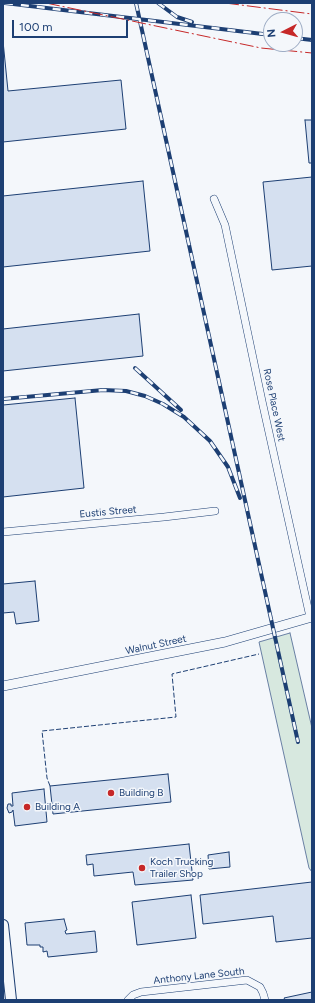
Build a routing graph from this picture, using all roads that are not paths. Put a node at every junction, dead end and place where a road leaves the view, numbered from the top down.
1 (214, 198) dead end
2 (215, 511) dead end
3 (3, 532) edge
4 (311, 617) edge
5 (3, 686) edge
6 (3, 925) edge
7 (12, 1000) edge
8 (128, 1000) edge
9 (265, 1000) edge

1 - 4 street, Rose Place West
2 - 3 street, Eustis Street
4 - 5 street, Walnut Street
6 - 7 main road
8 - 9 street, Anthony Lane South

